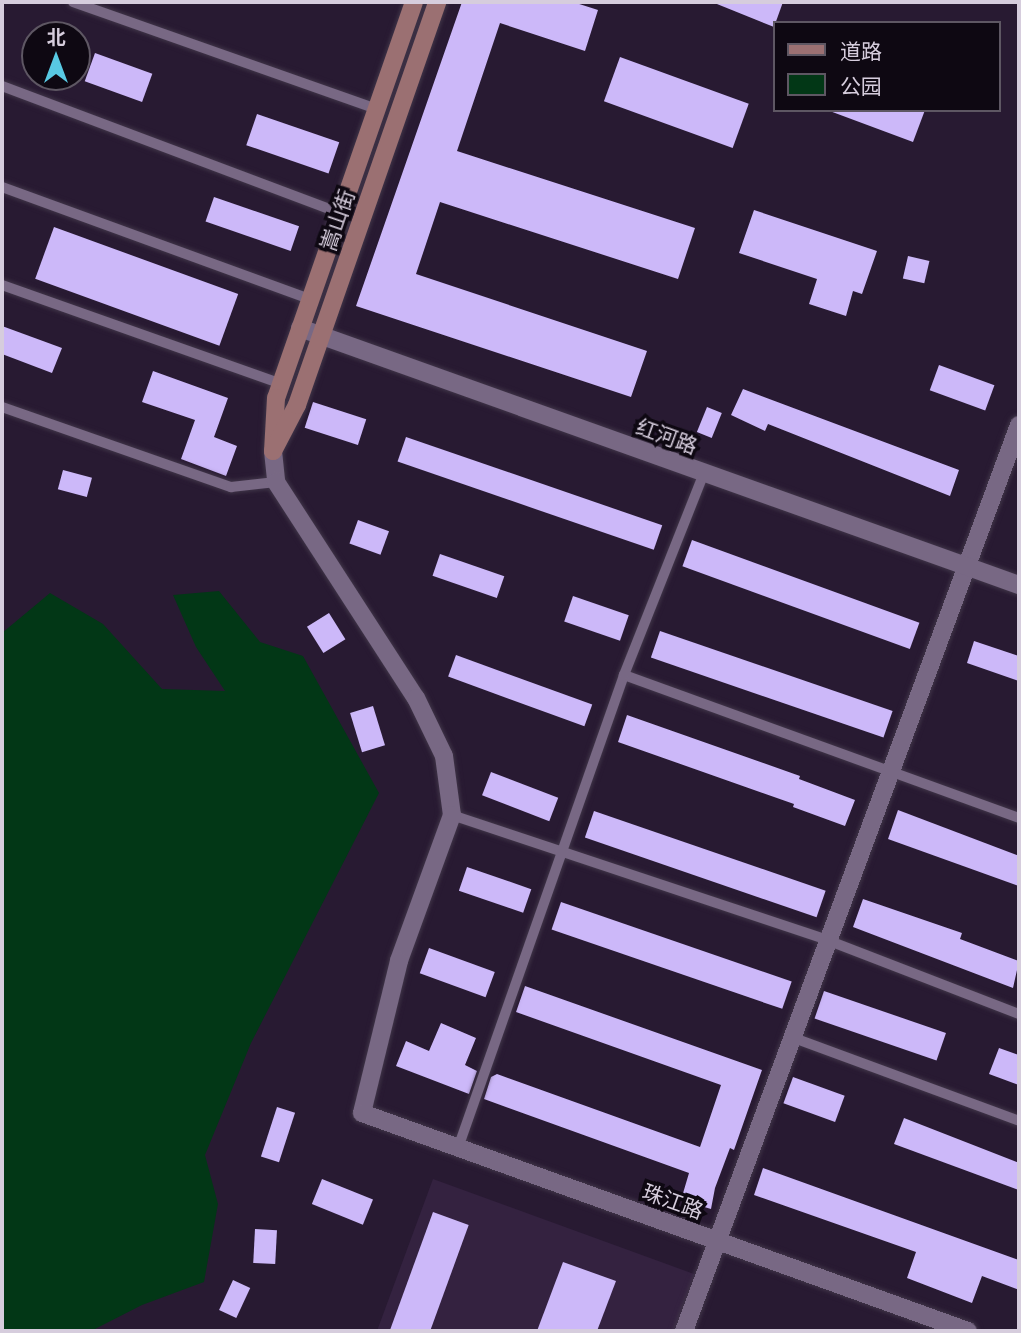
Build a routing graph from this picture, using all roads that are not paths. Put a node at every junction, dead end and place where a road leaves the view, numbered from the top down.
1 (73, 2) edge
2 (414, 2) edge
3 (438, 2) edge
4 (2, 86) edge
5 (377, 109) junction
6 (2, 187) edge
7 (340, 213) junction
8 (2, 285) edge
9 (310, 299) junction
10 (300, 328) junction
11 (321, 337) junction
12 (281, 384) junction
13 (2, 407) edge
14 (1019, 425) edge
15 (272, 451) junction
16 (705, 473) junction
17 (276, 482) junction
18 (968, 566) junction
19 (1019, 585) edge
20 (624, 675) junction
21 (890, 772) junction
22 (452, 815) junction
23 (1019, 818) edge
24 (562, 852) junction
25 (827, 940) junction
26 (1019, 1014) edge
27 (794, 1038) junction
28 (1019, 1121) edge
29 (458, 1148) junction
30 (718, 1241) junction
31 (684, 1331) edge
32 (968, 1331) edge

1 - 5 lane
2 - 5 main road, 嵩山街
3 - 11 main road, 嵩山街
4 - 7 lane
5 - 7 main road, 嵩山街
6 - 9 lane
7 - 9 main road, 嵩山街
8 - 12 lane
9 - 10 main road, 嵩山街
10 - 11 street, 红河路
10 - 12 main road, 嵩山街
11 - 15 main road, 嵩山街
11 - 16 street, 红河路
12 - 15 main road, 嵩山街
13 - 17 lane
14 - 18 street
15 - 17 street, 嵩山街
16 - 18 street, 红河路
16 - 20 lane
17 - 22 street
18 - 19 street, 红河路
18 - 21 street
20 - 21 lane
20 - 24 lane
21 - 23 lane
21 - 25 street
22 - 24 lane
22 - 29 street, 珠江路
24 - 25 lane
24 - 29 lane
25 - 26 lane
25 - 27 street
27 - 28 lane
27 - 30 street
29 - 30 street, 珠江路
30 - 31 street
30 - 32 street, 珠江路

